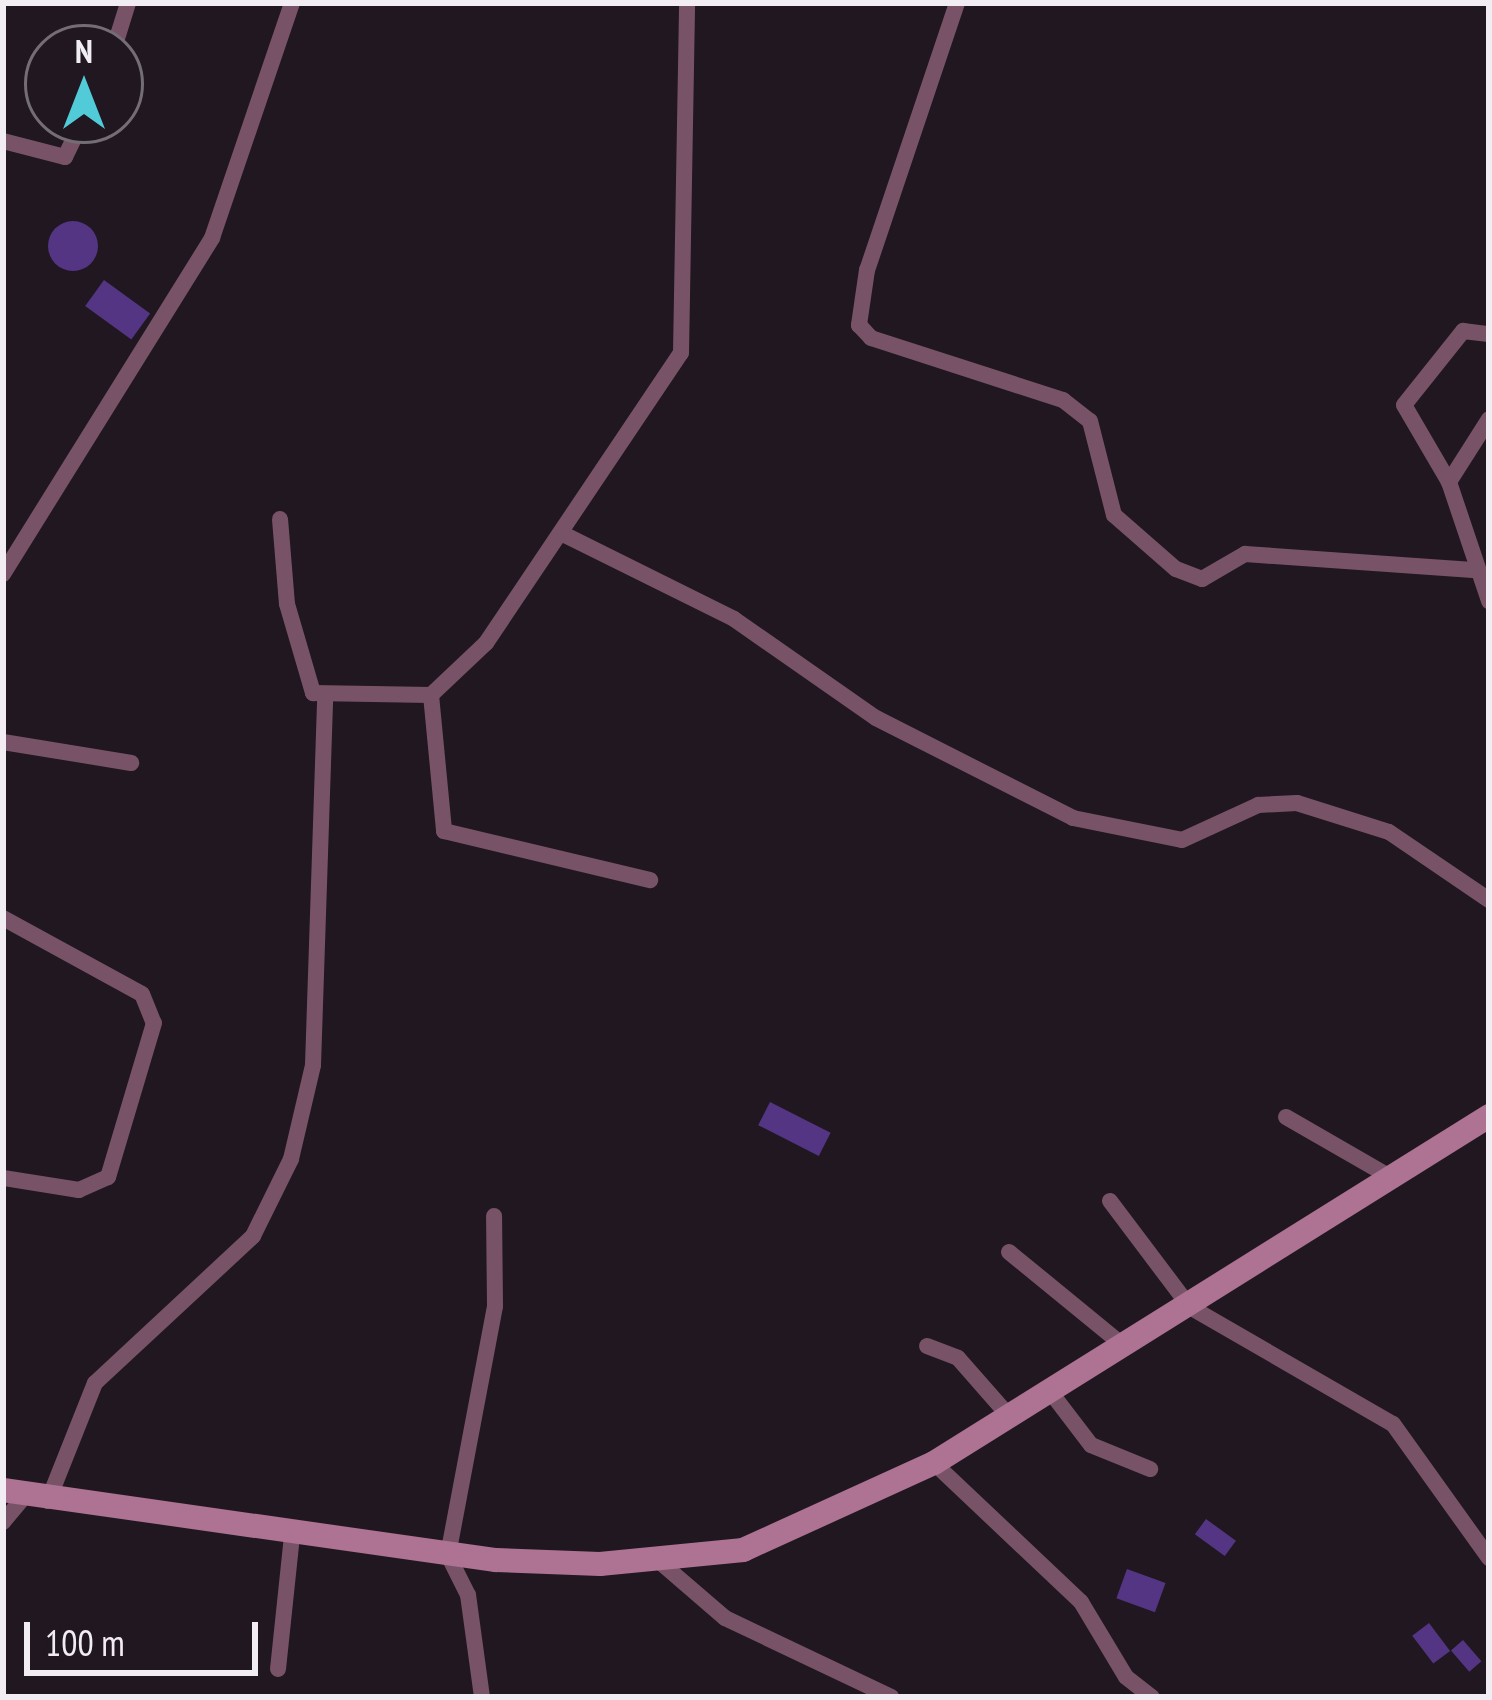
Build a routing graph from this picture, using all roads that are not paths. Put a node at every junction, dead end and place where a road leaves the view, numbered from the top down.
1 (292, 3) edge
2 (687, 3) edge
3 (957, 3) edge
4 (3, 141) edge
5 (71, 144) edge
6 (1489, 334) edge
7 (1489, 419) edge
8 (1449, 482) junction
9 (280, 519) dead end
10 (563, 533) junction
11 (1476, 570) junction
12 (3, 574) edge
13 (1489, 601) edge
14 (431, 695) junction
15 (325, 700) junction
16 (3, 742) edge
17 (131, 764) dead end
18 (650, 880) dead end
19 (1489, 899) edge
20 (3, 918) edge
21 (1286, 1117) dead end
22 (1488, 1118) edge
23 (3, 1178) edge
24 (1394, 1179) junction
25 (1110, 1201) dead end
26 (494, 1216) dead end
27 (1009, 1252) dead end
28 (1190, 1307) junction
29 (927, 1346) dead end
30 (1124, 1346) junction
31 (1049, 1390) junction
32 (1008, 1415) junction
33 (934, 1463) junction
34 (1150, 1469) dead end
35 (26, 1495) edge
36 (3, 1522) edge
37 (292, 1536) junction
38 (448, 1555) junction
39 (1489, 1558) edge
40 (496, 1560) junction
41 (660, 1562) junction
42 (468, 1595) junction
43 (278, 1669) dead end
44 (482, 1697) edge
45 (891, 1697) edge
46 (1152, 1697) edge

1 - 12 street
2 - 10 street
3 - 11 street
4 - 5 street
6 - 8 street
7 - 8 street
8 - 11 street
9 - 15 street
10 - 14 street
10 - 19 street
11 - 13 street
14 - 15 street
14 - 18 street
15 - 35 street
16 - 17 street
20 - 23 street
21 - 24 street
22 - 24 main road
24 - 28 main road
25 - 28 street
26 - 38 street
27 - 30 street
28 - 30 main road
28 - 39 street
29 - 32 street
30 - 31 main road
31 - 32 main road
31 - 34 street
32 - 33 main road
33 - 41 main road
33 - 46 street
35 - 36 street
35 - 37 main road
37 - 38 main road
37 - 43 street
38 - 40 main road
38 - 42 street
40 - 41 main road
40 - 42 street
41 - 45 street
42 - 44 street

